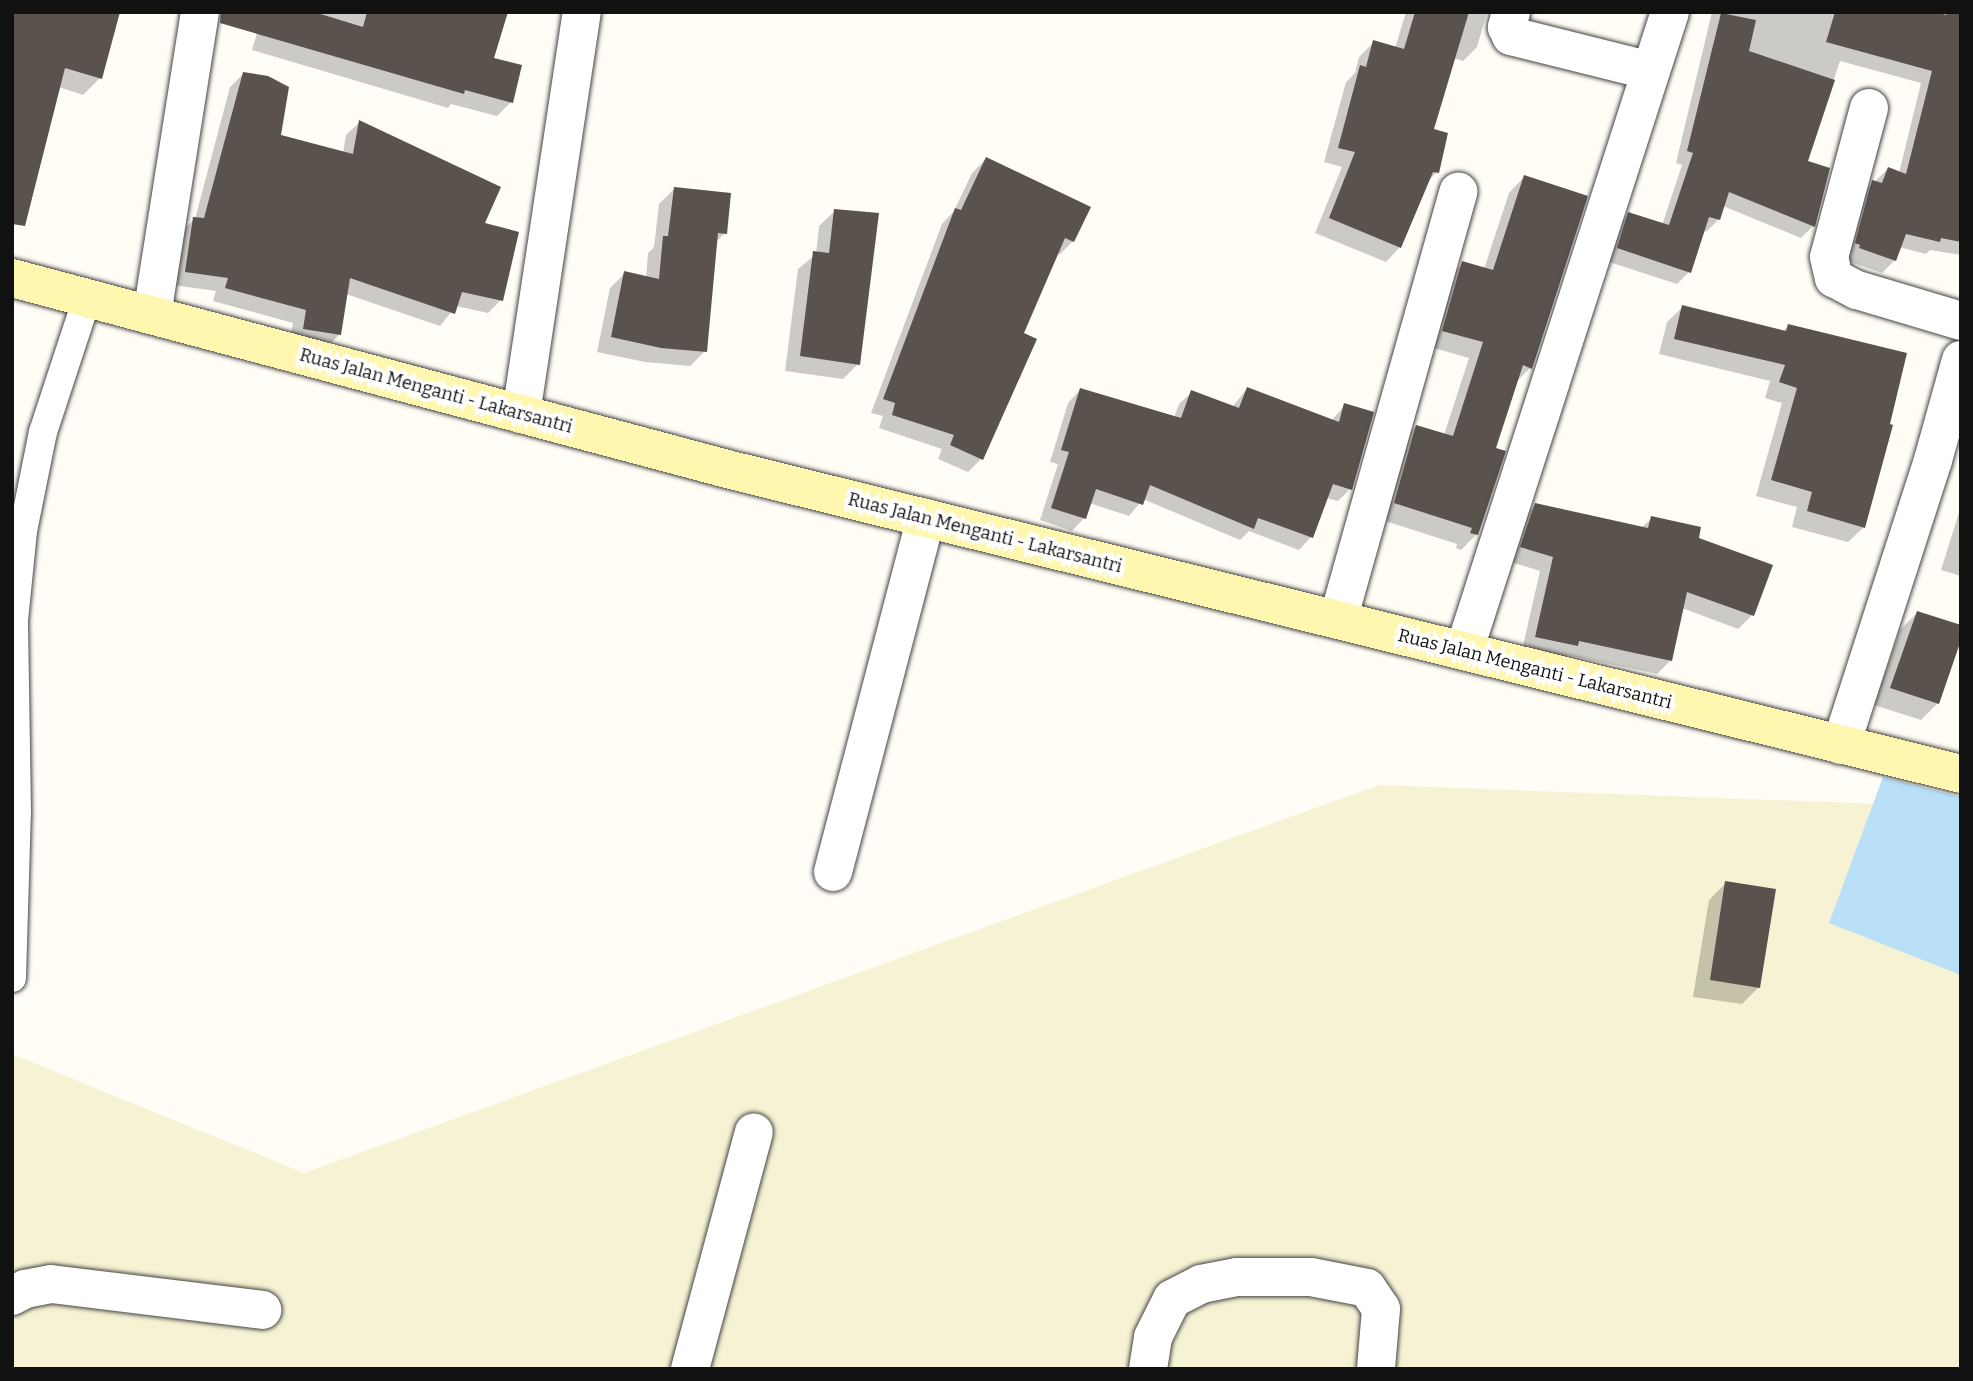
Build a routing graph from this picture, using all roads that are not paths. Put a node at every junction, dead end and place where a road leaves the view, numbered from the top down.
1 (200, 12) edge
2 (582, 12) edge
3 (1511, 12) edge
4 (1670, 12) edge
5 (1651, 71) junction
6 (1869, 108) dead end
7 (1458, 192) dead end
8 (12, 278) edge
9 (87, 298) junction
10 (152, 315) junction
11 (1961, 321) edge
12 (1961, 360) edge
13 (521, 414) junction
14 (926, 518) junction
15 (1338, 620) junction
16 (1464, 651) junction
17 (1841, 745) junction
18 (1961, 774) edge
19 (833, 872) dead end
20 (12, 978) edge
21 (754, 1132) dead end
22 (12, 1296) edge
23 (262, 1310) dead end
24 (690, 1369) edge
25 (1148, 1369) edge
26 (1376, 1369) edge

1 - 10 street
2 - 13 street
3 - 5 street
4 - 5 street
5 - 16 street
6 - 11 street
7 - 15 street
8 - 9 main road, Ruas Jalan Menganti - Lakarsantri
9 - 10 main road, Ruas Jalan Menganti - Lakarsantri
9 - 20 lane
10 - 13 main road, Ruas Jalan Menganti - Lakarsantri
12 - 17 street
13 - 14 main road, Ruas Jalan Menganti - Lakarsantri
14 - 15 main road, Ruas Jalan Menganti - Lakarsantri
14 - 19 street
15 - 16 main road, Ruas Jalan Menganti - Lakarsantri
16 - 17 main road, Ruas Jalan Menganti - Lakarsantri
17 - 18 main road, Ruas Jalan Menganti - Lakarsantri
21 - 24 street
22 - 23 street
25 - 26 street

